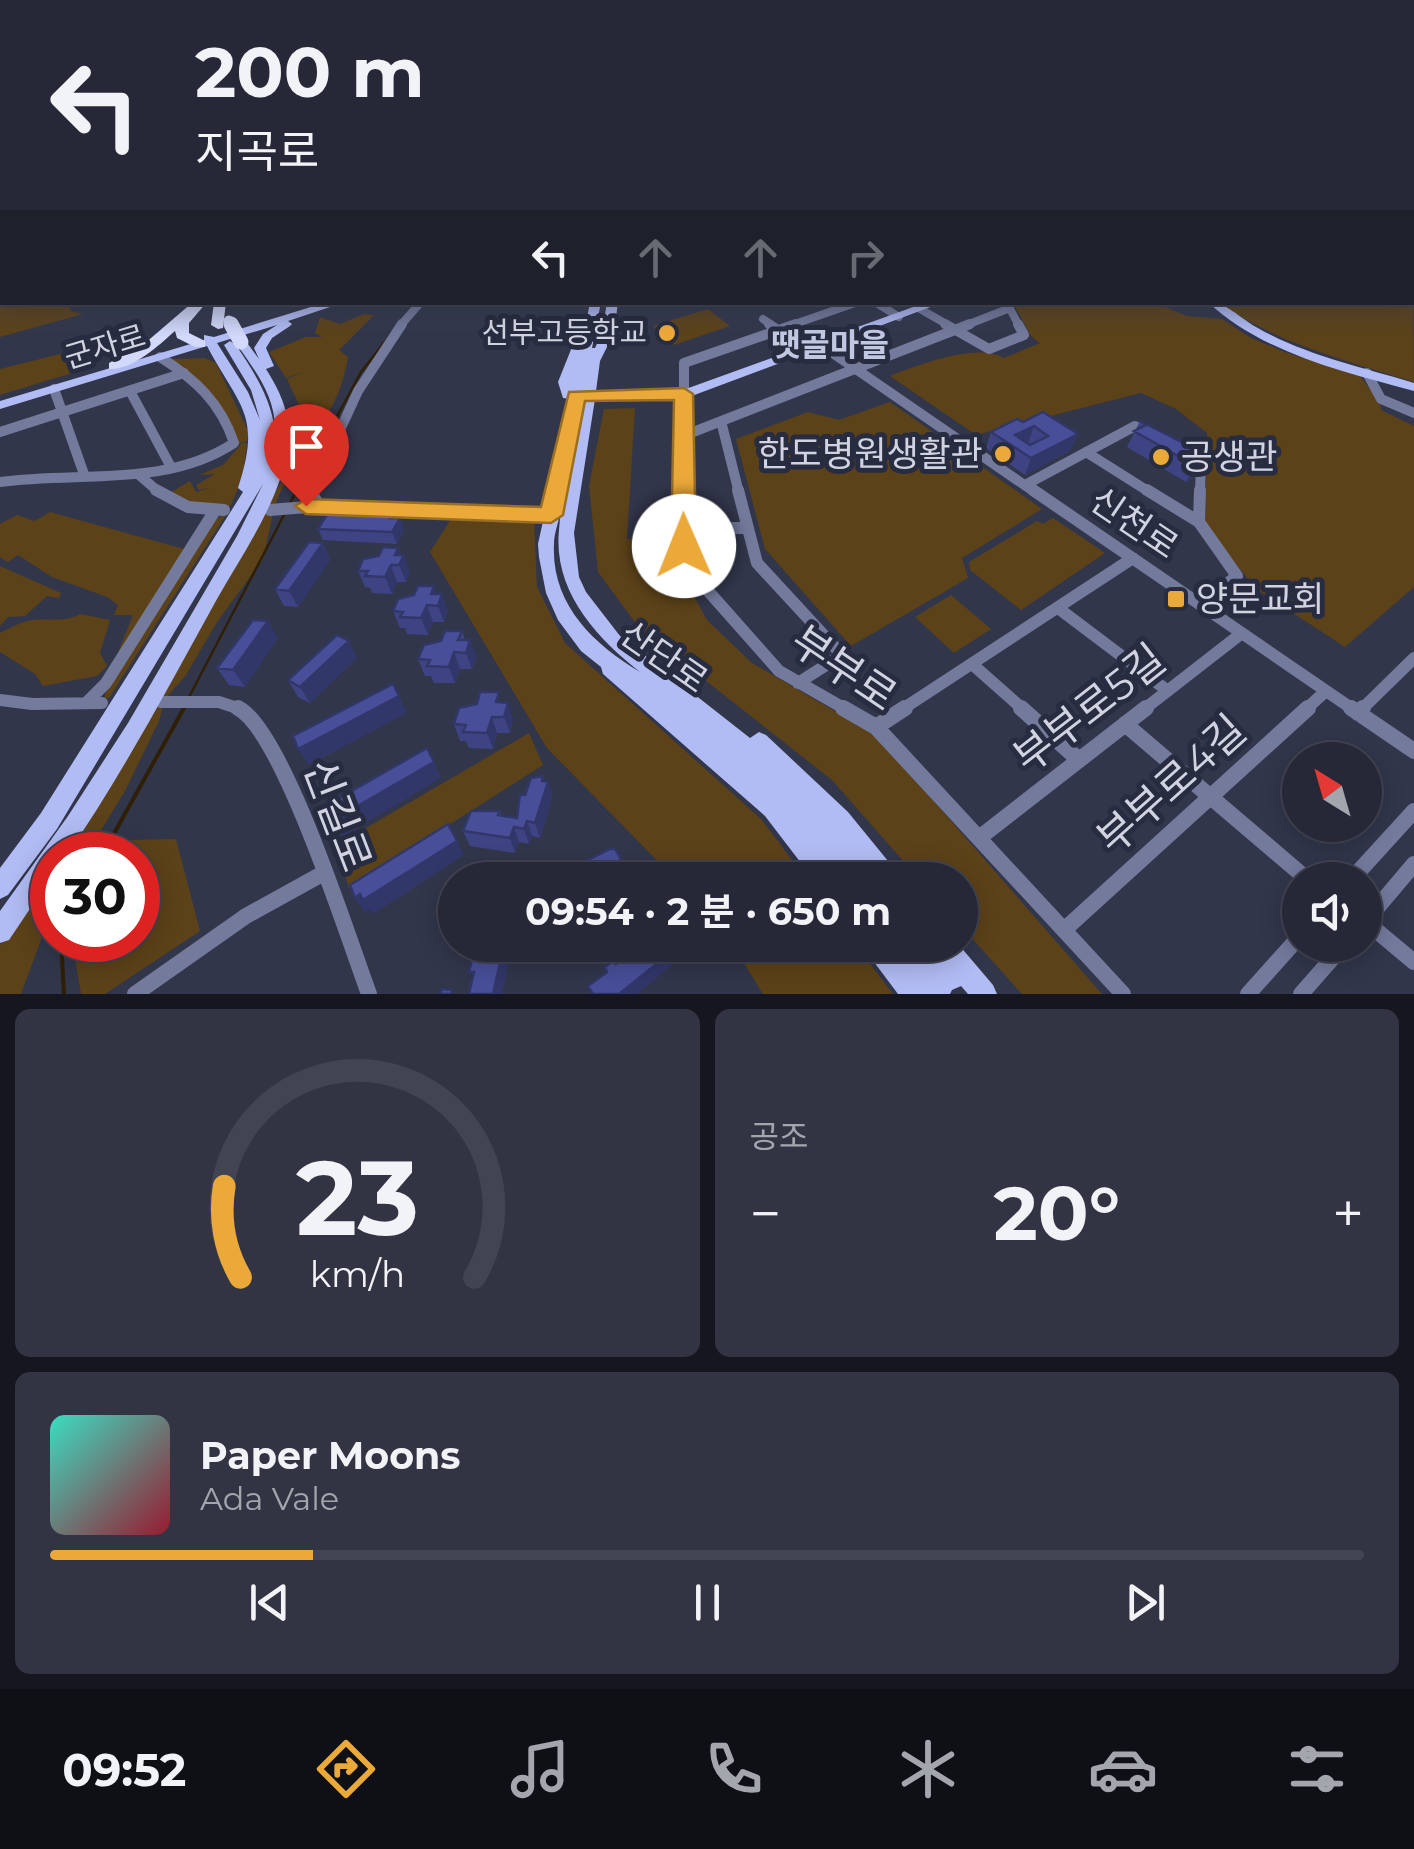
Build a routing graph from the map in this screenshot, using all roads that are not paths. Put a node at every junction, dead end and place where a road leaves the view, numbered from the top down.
1 (198, 305) edge
2 (221, 305) edge
3 (231, 305) edge
4 (313, 305) edge
5 (331, 305) edge
6 (335, 305) edge
7 (418, 305) edge
8 (593, 305) edge
9 (604, 305) edge
10 (613, 305) edge
11 (849, 305) edge
12 (880, 305) edge
13 (931, 305) edge
14 (1216, 305) edge
15 (1008, 306) edge
16 (920, 309) junction
17 (899, 317) junction
18 (763, 319) dead end
19 (224, 323) junction
20 (592, 328) junction
21 (778, 330) junction
22 (956, 330) junction
23 (203, 341) junction
24 (821, 345) junction
25 (231, 348) junction
26 (806, 350) junction
27 (160, 356) junction
28 (589, 363) junction
29 (114, 366) junction
30 (855, 369) junction
31 (1368, 372) junction
32 (184, 373) junction
33 (1414, 387) edge
34 (54, 389) junction
35 (130, 390) junction
36 (684, 394) junction
37 (583, 396) junction
38 (0, 403) edge
39 (62, 412) junction
40 (1414, 413) edge
41 (721, 421) junction
42 (0, 432) edge
43 (684, 436) junction
44 (1086, 452) junction
45 (171, 467) junction
46 (138, 474) junction
47 (85, 477) junction
48 (0, 482) edge
49 (1025, 484) junction
50 (313, 506) junction
51 (270, 508) junction
52 (225, 514) junction
53 (551, 515) junction
54 (1199, 522) junction
55 (683, 528) junction
56 (747, 528) junction
57 (1133, 558) junction
58 (1201, 605) junction
59 (1058, 608) junction
60 (1242, 633) junction
61 (606, 648) junction
62 (1414, 658) edge
63 (972, 664) junction
64 (798, 683) junction
65 (1326, 690) junction
66 (1168, 691) junction
67 (0, 700) edge
68 (158, 700) junction
69 (1358, 712) junction
70 (1125, 724) junction
71 (876, 727) junction
72 (1414, 751) edge
73 (1079, 760) junction
74 (1210, 796) junction
75 (1414, 811) edge
76 (69, 832) edge
77 (979, 838) junction
78 (814, 862) edge
79 (838, 862) edge
80 (857, 862) edge
81 (873, 862) edge
82 (1287, 862) edge
83 (1367, 862) edge
84 (1414, 864) edge
85 (322, 874) junction
86 (0, 887) edge
87 (30, 889) edge
88 (1382, 901) edge
89 (1064, 930) junction
90 (0, 931) edge
91 (1382, 935) edge
92 (1282, 956) edge
93 (900, 962) edge
94 (916, 962) edge
95 (929, 962) edge
96 (958, 962) edge
97 (1329, 962) edge
98 (1414, 962) edge
99 (935, 988) edge
100 (135, 994) edge
101 (369, 994) edge
102 (984, 994) edge
103 (1123, 994) edge
104 (1248, 994) edge
105 (1301, 994) edge

1 - 23 highway
1 - 29 highway
2 - 19 highway
3 - 19 highway
4 - 23 main road, 군자로
5 - 23 main road, 군자로
6 - 51 main road
7 - 50 street
8 - 20 main road
9 - 20 main road
10 - 28 main road
11 - 21 street
12 - 17 street
13 - 16 main road
14 - 31 main road
15 - 22 street
15 - 22 street
16 - 17 main road
16 - 22 street
17 - 24 main road
18 - 21 street
19 - 25 highway
20 - 28 main road, 산단로
20 - 37 main road
21 - 26 street
21 - 36 street
22 - 30 street
23 - 25 main road
23 - 27 main road, 군자로
23 - 29 main road, 군자로
24 - 26 main road
24 - 30 street, 신천로
25 - 27 main road
25 - 51 main road
25 - 52 main road
26 - 36 main road
27 - 32 street
27 - 34 main road, 군자로
28 - 37 main road, 산단로
29 - 38 main road, 군자로
30 - 41 street
30 - 49 street, 신천로
31 - 33 main road
31 - 40 street
32 - 35 street
32 - 45 street
34 - 38 main road, 군자로
34 - 39 street
35 - 39 street
35 - 45 street
36 - 37 main road
36 - 43 street, 부부로
37 - 53 main road, 산단로
37 - 61 main road, 산단로
39 - 42 street
39 - 47 street
41 - 43 street
41 - 56 street
43 - 55 street, 부부로
44 - 49 street
44 - 54 street
44 - 54 street
45 - 46 street
46 - 47 street
46 - 52 street
47 - 48 street
49 - 57 street, 신천로
50 - 51 street
50 - 53 street
51 - 68 main road
52 - 67 street
52 - 86 main road
53 - 61 main road, 산단로
54 - 58 street
55 - 56 street
55 - 64 street, 부부로
56 - 64 street
57 - 58 street, 신천로
57 - 59 street
58 - 60 street, 신천로
59 - 63 street
59 - 66 street
60 - 65 street, 신천로
60 - 66 street, 부부로5길
61 - 78 main road
61 - 79 main road, 산단로
61 - 80 main road, 산단로
61 - 81 main road
62 - 69 street
63 - 71 street
63 - 73 street
64 - 71 street, 부부로
65 - 69 street, 신천로
65 - 74 street, 부부로4길
66 - 70 street, 부부로5길
68 - 76 main road
68 - 85 street, 신길로
69 - 72 street, 신천로
70 - 73 street, 부부로5길
70 - 74 street
71 - 77 street, 부부로
73 - 77 street, 부부로5길
74 - 82 street
74 - 89 street, 부부로4길
75 - 83 street
77 - 89 street, 부부로
84 - 88 street
85 - 100 street
85 - 101 street, 신길로
87 - 90 main road
89 - 103 street, 부부로
91 - 98 street
92 - 104 street
93 - 99 main road
94 - 99 main road
95 - 99 main road
96 - 102 main road
97 - 105 street

